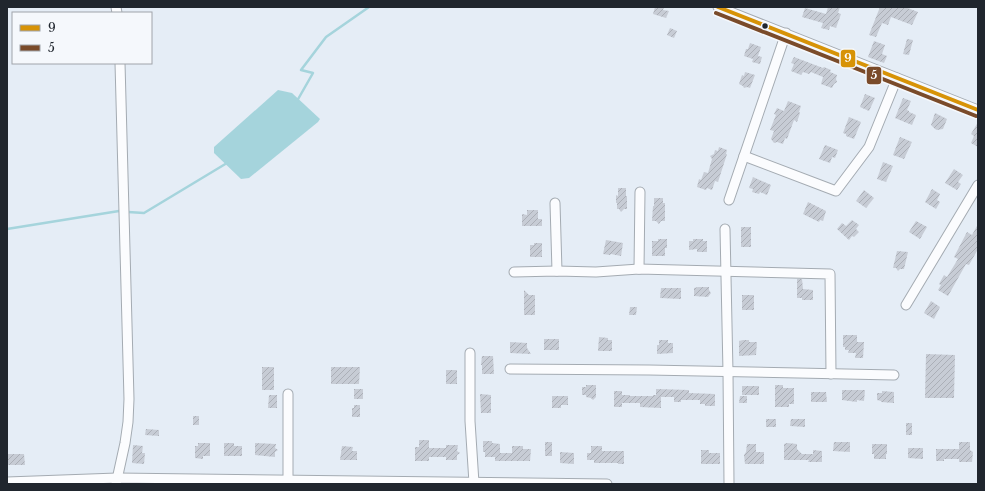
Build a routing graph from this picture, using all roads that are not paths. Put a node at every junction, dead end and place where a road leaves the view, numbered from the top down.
1 (718, 7) edge
2 (786, 33) junction
3 (120, 64) edge
4 (898, 78) junction
5 (978, 110) edge
6 (744, 156) junction
7 (978, 185) edge
8 (640, 192) dead end
9 (729, 200) dead end
10 (555, 203) dead end
11 (725, 229) dead end
12 (639, 269) junction
13 (557, 271) junction
14 (726, 271) junction
15 (514, 272) dead end
16 (906, 305) dead end
17 (470, 353) dead end
18 (510, 369) dead end
19 (728, 372) junction
20 (831, 374) junction
21 (894, 375) dead end
22 (288, 394) dead end
23 (117, 481) edge
24 (288, 481) junction
25 (7, 482) edge
26 (474, 483) junction
27 (507, 484) edge
28 (607, 484) edge
29 (729, 484) edge

1 - 2 street
2 - 4 street
2 - 6 street
3 - 23 street
4 - 5 street
4 - 6 street
6 - 9 street
7 - 16 street
8 - 12 street
10 - 13 street
11 - 14 street
12 - 13 street
12 - 14 street
13 - 15 street
14 - 19 street
14 - 20 street
17 - 26 street
18 - 19 street
19 - 20 street
19 - 29 street
20 - 21 street
22 - 24 street
23 - 24 street
23 - 25 street
24 - 26 street
26 - 27 street
27 - 28 street

